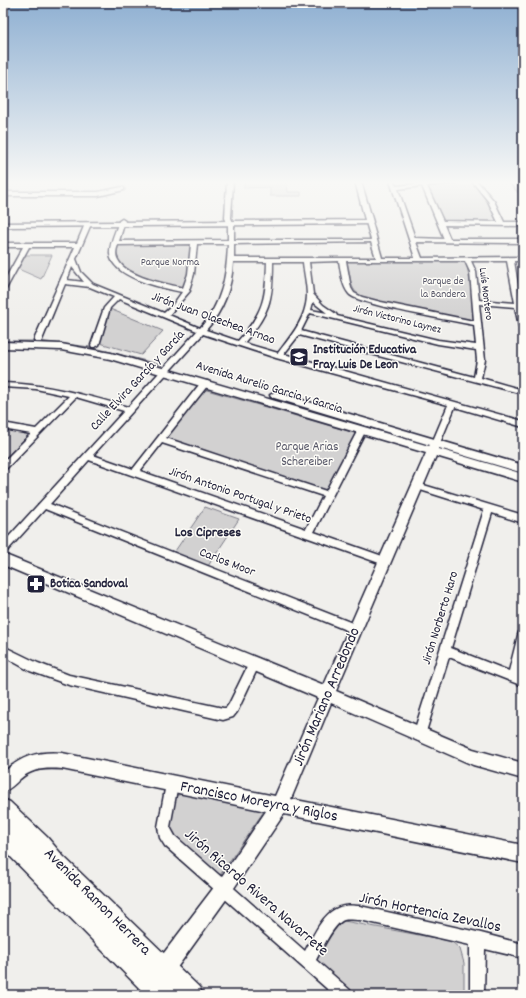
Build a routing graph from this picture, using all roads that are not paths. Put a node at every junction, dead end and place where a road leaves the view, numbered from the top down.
1 (86, 228) edge
2 (121, 228) edge
3 (230, 228) edge
4 (367, 228) edge
5 (368, 228) edge
6 (409, 228) edge
7 (443, 228) edge
8 (413, 240) junction
9 (448, 240) junction
10 (523, 240) edge
11 (369, 241) junction
12 (194, 242) junction
13 (231, 242) junction
14 (116, 243) junction
15 (3, 245) edge
16 (27, 245) junction
17 (79, 245) junction
18 (467, 258) junction
19 (510, 258) junction
20 (73, 259) junction
21 (306, 259) junction
22 (342, 259) junction
23 (376, 259) junction
24 (419, 259) junction
25 (523, 259) edge
26 (231, 260) junction
27 (270, 260) junction
28 (63, 282) junction
29 (91, 285) junction
30 (3, 289) edge
31 (187, 291) junction
32 (310, 295) junction
33 (118, 297) junction
34 (476, 302) junction
35 (521, 306) edge
36 (308, 311) junction
37 (165, 315) junction
38 (339, 317) junction
39 (478, 324) junction
40 (202, 331) junction
41 (523, 331) edge
42 (297, 332) junction
43 (3, 339) edge
44 (38, 340) junction
45 (240, 344) junction
46 (3, 345) edge
47 (95, 345) junction
48 (480, 348) junction
49 (279, 356) junction
50 (167, 368) junction
51 (477, 380) junction
52 (204, 383) junction
53 (3, 385) edge
54 (523, 392) edge
55 (75, 394) junction
56 (452, 404) junction
57 (129, 410) junction
58 (523, 424) edge
59 (3, 426) edge
60 (362, 430) junction
61 (37, 432) junction
62 (160, 439) junction
63 (434, 447) junction
64 (87, 456) junction
65 (3, 467) edge
66 (523, 469) edge
67 (134, 473) junction
68 (523, 478) edge
69 (417, 486) junction
70 (329, 494) junction
71 (44, 504) junction
72 (489, 509) junction
73 (523, 520) edge
74 (308, 534) junction
75 (3, 549) edge
76 (3, 559) edge
77 (385, 561) junction
78 (356, 629) junction
79 (523, 635) edge
80 (3, 651) edge
81 (445, 651) junction
82 (254, 663) junction
83 (518, 679) edge
84 (327, 695) junction
85 (419, 735) junction
86 (523, 771) edge
87 (3, 784) edge
88 (172, 784) junction
89 (280, 806) junction
90 (3, 809) edge
91 (3, 836) edge
92 (523, 854) edge
93 (224, 888) junction
94 (477, 939) junction
95 (523, 951) edge
96 (308, 962) junction
97 (164, 969) junction
98 (162, 995) edge
99 (191, 995) edge
100 (345, 995) edge
101 (477, 995) edge

1 - 17 street
2 - 14 street
3 - 13 street, Calle Elvira García y García
4 - 11 street
5 - 23 street
6 - 8 street
7 - 9 street
8 - 9 street
8 - 24 street
9 - 10 street
11 - 13 street
11 - 23 street
12 - 13 street
12 - 14 street
12 - 31 street
13 - 26 street, Calle Elvira García y García
14 - 31 street
15 - 16 street
16 - 17 street
16 - 30 street
17 - 20 street
18 - 19 street
18 - 24 street
18 - 34 street, Luís Montero
19 - 25 street
19 - 35 street
20 - 28 street
20 - 29 street, Jirón Juan Olaechea Arnao
21 - 22 street
21 - 27 street
21 - 32 street
22 - 23 street
22 - 39 street
23 - 24 street
26 - 27 street
26 - 40 street, Calle Elvira García y García
27 - 45 street
28 - 29 street
28 - 44 street
29 - 33 street, Jirón Juan Olaechea Arnao
31 - 37 street
32 - 36 street
32 - 38 street
33 - 37 street, Jirón Juan Olaechea Arnao
33 - 47 street
34 - 35 street
34 - 39 street, Luís Montero
35 - 41 street
36 - 38 street, Jirón Victorino Laynez
36 - 42 street
37 - 40 street, Jirón Juan Olaechea Arnao
38 - 48 street, Jirón Victorino Laynez
39 - 48 street, Luís Montero
40 - 45 street, Jirón Juan Olaechea Arnao
40 - 50 street, Calle Elvira García y García
42 - 49 street
42 - 51 street
43 - 44 street, Avenida Aurelio Garcia y Garcia
44 - 47 street, Avenida Aurelio Garcia y Garcia
45 - 49 street, Jirón Juan Olaechea Arnao
46 - 50 street, Avenida Aurelio Garcia y Garcia
47 - 50 street, Avenida Aurelio Garcia y Garcia
48 - 51 street, Luís Montero
49 - 56 street, Jirón Juan Olaechea Arnao
50 - 52 street, Avenida Aurelio Garcia y Garcia
50 - 57 street, Calle Elvira García y García
50 - 63 street, Avenida Aurelio Garcia y Garcia
51 - 54 street
52 - 60 street, Avenida Aurelio Garcia y Garcia
52 - 62 street
53 - 55 street
55 - 57 street
55 - 61 street
56 - 58 street, Jirón Juan Olaechea Arnao
56 - 63 street, Jirón Mariano Arredondo
57 - 64 street, Calle Elvira García y García
59 - 61 street
60 - 63 street, Avenida Aurelio Garcia y Garcia
60 - 70 street
61 - 65 street
62 - 67 street
62 - 70 street
63 - 66 street, Avenida Aurelio Garcia y Garcia
63 - 68 street, Avenida Aurelio Garcia y Garcia
63 - 69 street, Jirón Mariano Arredondo
64 - 67 street, Jirón Antonio Portugal y Prieto
64 - 71 street, Calle Elvira García y García
67 - 74 street, Jirón Antonio Portugal y Prieto
69 - 72 street
69 - 77 street, Jirón Mariano Arredondo
70 - 74 street
71 - 75 street, Calle Elvira García y García
71 - 78 street, Carlos Moor
72 - 73 street
72 - 81 street, Jirón Norberto Haro
74 - 77 street, Jirón Antonio Portugal y Prieto
76 - 82 street
77 - 78 street, Jirón Mariano Arredondo
78 - 84 street, Jirón Mariano Arredondo
79 - 83 street
80 - 82 street
81 - 83 street
81 - 85 street, Jirón Norberto Haro
82 - 84 street
84 - 85 street
84 - 89 street, Jirón Mariano Arredondo
85 - 86 street
87 - 88 street, Francisco Moreyra y Riglos
88 - 89 street, Francisco Moreyra y Riglos
88 - 93 street, Jirón Ricardo Rivera Navarrete
89 - 92 street, Francisco Moreyra y Riglos
89 - 93 street, Jirón Mariano Arredondo
90 - 97 main road, Avenida Ramon Herrera
91 - 98 main road, Avenida Ramon Herrera
93 - 96 street, Jirón Ricardo Rivera Navarrete
93 - 97 street, Jirón Mariano Arredondo
94 - 95 street, Jirón Hortencia Zevallos
94 - 96 street, Jirón Hortencia Zevallos
94 - 101 street
96 - 100 street, Jirón Ricardo Rivera Navarrete
97 - 99 main road, Avenida Ramon Herrera

